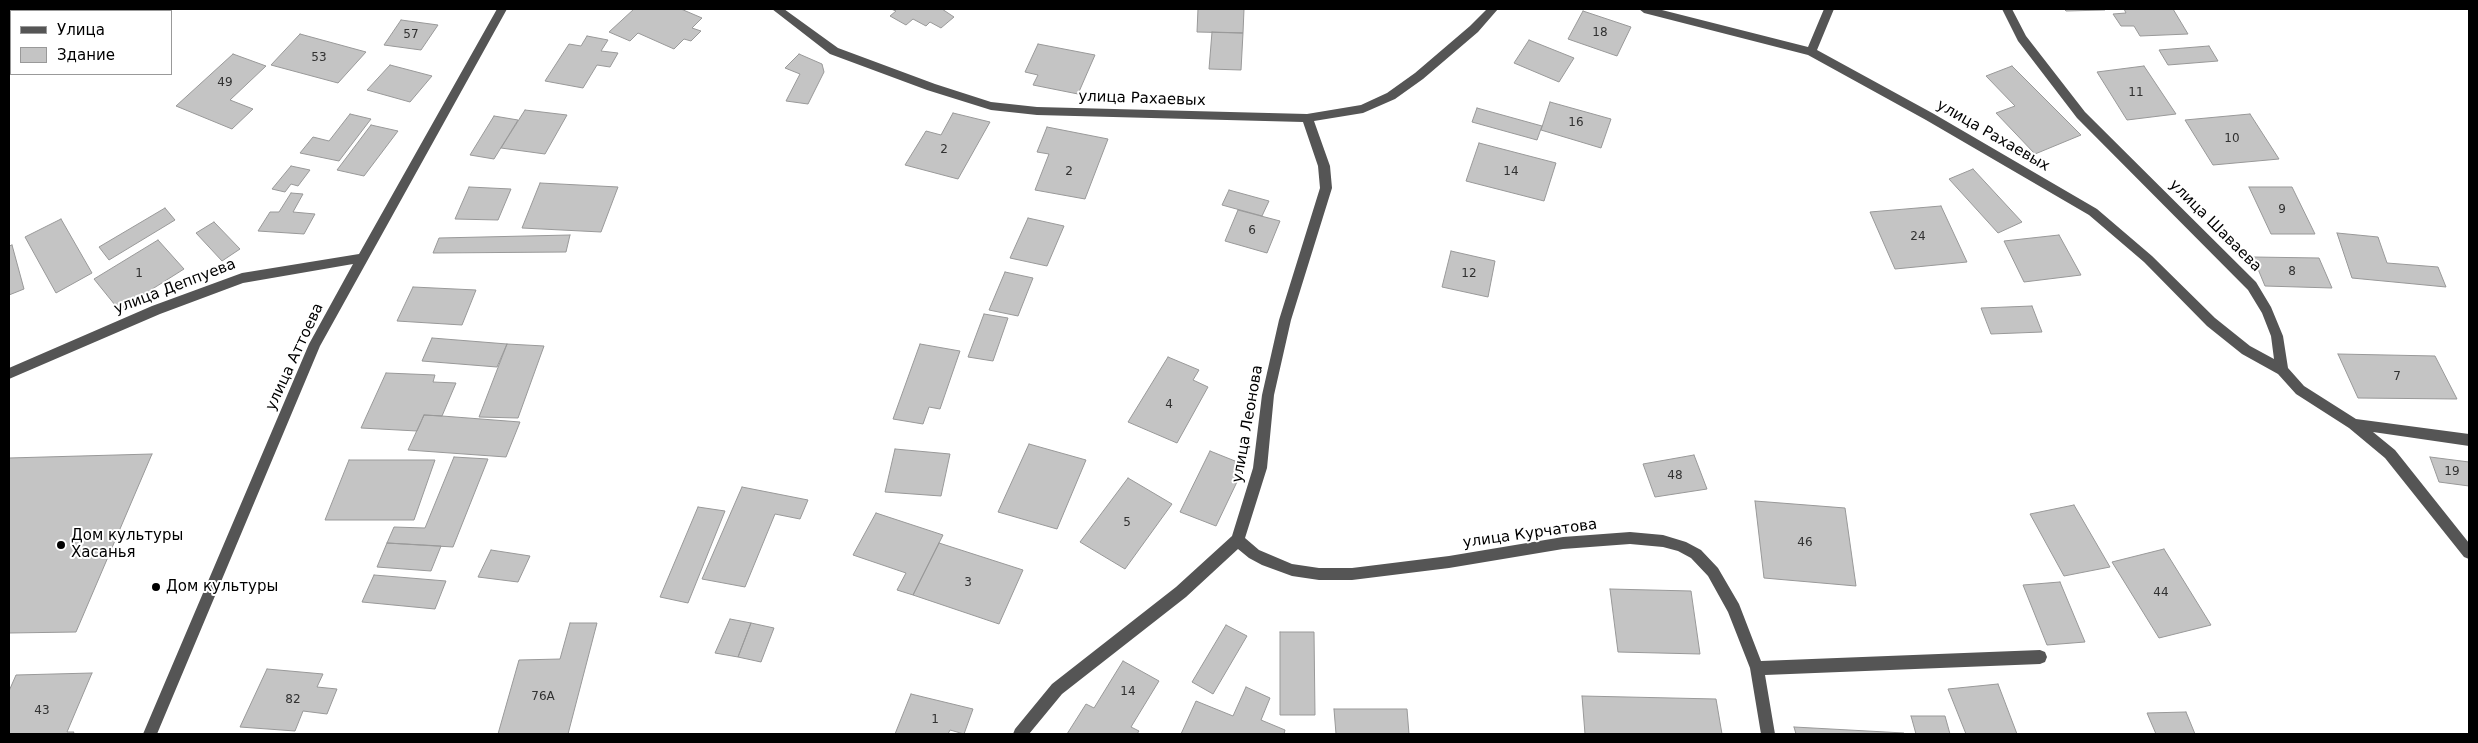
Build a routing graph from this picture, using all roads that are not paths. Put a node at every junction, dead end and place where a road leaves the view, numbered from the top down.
1 (502, 9) edge
2 (778, 9) edge
3 (1493, 9) edge
4 (1644, 9) edge
5 (1829, 9) edge
6 (2007, 9) edge
7 (1811, 52) junction
8 (1308, 118) junction
9 (362, 258) junction
10 (2282, 370) junction
11 (9, 374) edge
12 (2354, 424) junction
13 (2469, 440) edge
14 (1238, 540) junction
15 (2469, 553) edge
16 (2040, 657) dead end
17 (1756, 668) junction
18 (150, 734) edge
19 (1020, 734) edge
20 (1768, 734) edge

1 - 9 street, улица Аттоева
2 - 8 street, улица Рахаевых
3 - 8 street, улица Рахаевых
4 - 7 street, улица Рахаевых
5 - 7 street
6 - 10 street, улица Шаваева
7 - 10 street, улица Рахаевых
8 - 14 street, улица Леонова
9 - 11 street, улица Деппуева
9 - 18 street, улица Аттоева
10 - 12 street
12 - 13 street
12 - 15 street
14 - 17 street, улица Курчатова
14 - 19 street
16 - 17 street
17 - 20 street, улица Курчатова

